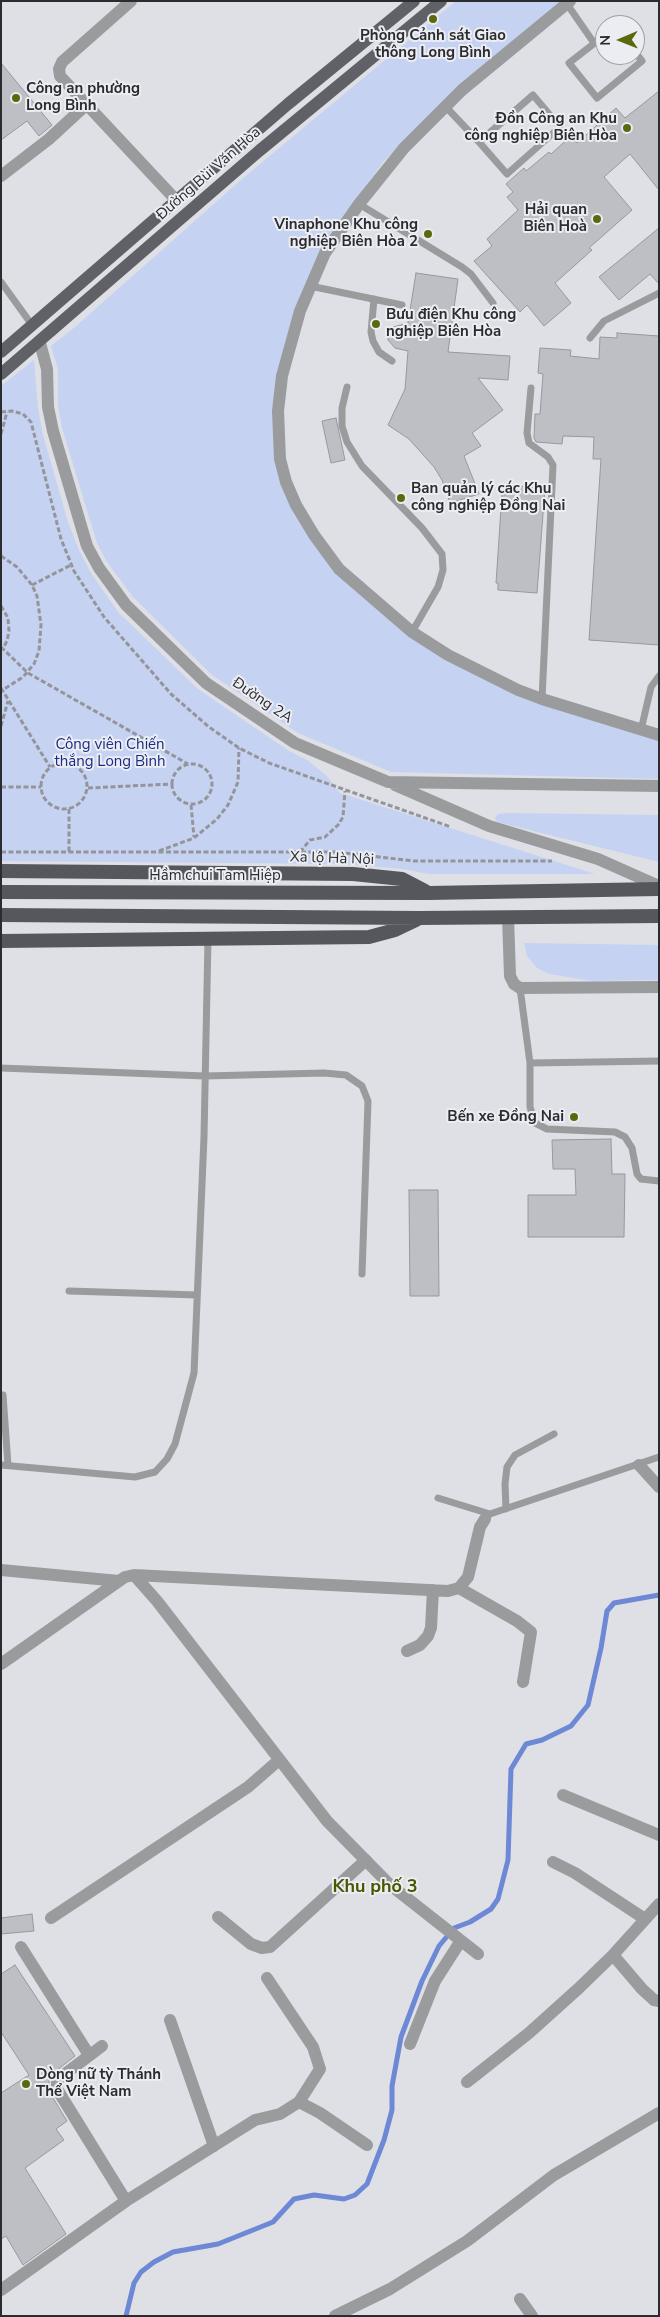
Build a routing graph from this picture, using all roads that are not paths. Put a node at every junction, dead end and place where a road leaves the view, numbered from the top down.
1 (131, 1) edge
2 (414, 1) edge
3 (441, 1) edge
4 (568, 2) edge
5 (594, 43) joint
6 (637, 65) edge
7 (87, 104) junction
8 (446, 106) junction
9 (478, 142) junction
10 (1, 176) edge
11 (176, 200) junction
12 (359, 204) junction
13 (1, 282) edge
14 (310, 286) junction
15 (659, 293) edge
16 (374, 299) junction
17 (493, 303) dead end
18 (402, 305) dead end
19 (32, 325) junction
20 (590, 338) dead end
21 (40, 342) junction
22 (1, 352) edge
23 (392, 361) dead end
24 (1, 374) edge
25 (347, 387) dead end
26 (532, 388) dead end
27 (412, 632) junction
28 (659, 676) edge
29 (542, 700) junction
30 (641, 730) junction
31 (659, 735) edge
32 (388, 782) junction
33 (659, 786) edge
34 (1, 871) edge
35 (659, 887) edge
36 (1, 892) edge
37 (428, 893) junction
38 (1, 915) edge
39 (659, 916) edge
40 (508, 917) junction
41 (419, 918) junction
42 (208, 939) junction
43 (1, 941) edge
44 (659, 987) edge
45 (520, 988) junction
46 (659, 1060) edge
47 (530, 1063) junction
48 (1, 1068) edge
49 (205, 1076) junction
50 (659, 1181) edge
51 (362, 1274) dead end
52 (69, 1291) dead end
53 (197, 1295) junction
54 (3, 1394) dead end
55 (554, 1434) dead end
56 (659, 1457) edge
57 (5, 1465) edge
58 (639, 1465) junction
59 (659, 1487) edge
60 (438, 1498) dead end
61 (506, 1509) junction
62 (487, 1517) junction
63 (1, 1570) edge
64 (134, 1575) junction
65 (119, 1581) junction
66 (460, 1588) junction
67 (433, 1590) junction
68 (407, 1652) dead end
69 (1, 1664) edge
70 (523, 1682) dead end
71 (279, 1760) junction
72 (563, 1795) dead end
73 (659, 1836) edge
74 (366, 1860) junction
75 (553, 1862) dead end
76 (659, 1904) edge
77 (218, 1917) dead end
78 (51, 1918) dead end
79 (645, 1919) junction
80 (460, 1942) junction
81 (21, 1947) dead end
82 (478, 1954) dead end
83 (613, 1955) junction
84 (267, 1978) dead end
85 (659, 2001) edge
86 (170, 2020) dead end
87 (410, 2044) dead end
88 (102, 2046) dead end
89 (89, 2055) junction
90 (467, 2082) dead end
91 (299, 2102) junction
92 (659, 2113) edge
93 (367, 2145) dead end
94 (214, 2146) junction
95 (126, 2201) junction
96 (1, 2290) edge
97 (520, 2299) dead end
98 (335, 2316) edge
99 (532, 2316) edge

1 - 7 street
2 - 11 main road, Đường Bùi Văn Hòa
3 - 21 main road, Đường Bùi Văn Hòa
4 - 5 lane
4 - 8 street
5 - 6 lane
7 - 10 street
7 - 11 street
8 - 9 lane
8 - 12 street
9 - 9 lane
11 - 19 main road, Đường Bùi Văn Hòa
12 - 14 street
12 - 17 lane
13 - 19 lane
14 - 16 lane
14 - 27 street
15 - 20 lane
16 - 18 lane
16 - 23 lane
19 - 21 main road
19 - 22 main road, Đường Bùi Văn Hòa
21 - 24 main road, Đường Bùi Văn Hòa
21 - 32 street, Đường 2A
25 - 27 lane
26 - 29 lane
27 - 29 street
28 - 30 lane
29 - 30 street
30 - 31 street
32 - 33 street, Đường 2A
32 - 35 street
34 - 37 highway, Xa lộ Hà Nội
35 - 37 highway, Xa lộ Hà Nội
36 - 37 highway, Hầm chui Tam Hiệp
38 - 41 highway
39 - 40 highway
40 - 41 highway
40 - 45 street
41 - 42 highway
42 - 43 highway
42 - 49 lane
44 - 45 street
45 - 47 lane
46 - 47 lane
47 - 50 lane
48 - 49 lane
49 - 51 lane
49 - 53 lane
52 - 53 lane
53 - 57 lane
54 - 57 lane
55 - 61 lane
56 - 58 lane
58 - 59 street
58 - 61 lane
60 - 62 lane
61 - 62 lane
62 - 66 street
63 - 65 street
64 - 65 street
64 - 67 street
64 - 71 street
65 - 69 street
66 - 67 street
66 - 70 street
67 - 68 street
71 - 74 street
71 - 78 street
72 - 73 street
74 - 77 street
74 - 80 street
75 - 79 street
76 - 79 street
79 - 83 street
80 - 82 street
80 - 87 street
81 - 89 street
83 - 85 street
83 - 90 street
84 - 91 street
86 - 94 street
88 - 89 street
89 - 95 street
91 - 93 street
91 - 94 street
92 - 98 street
94 - 95 street
95 - 96 street
97 - 99 street

